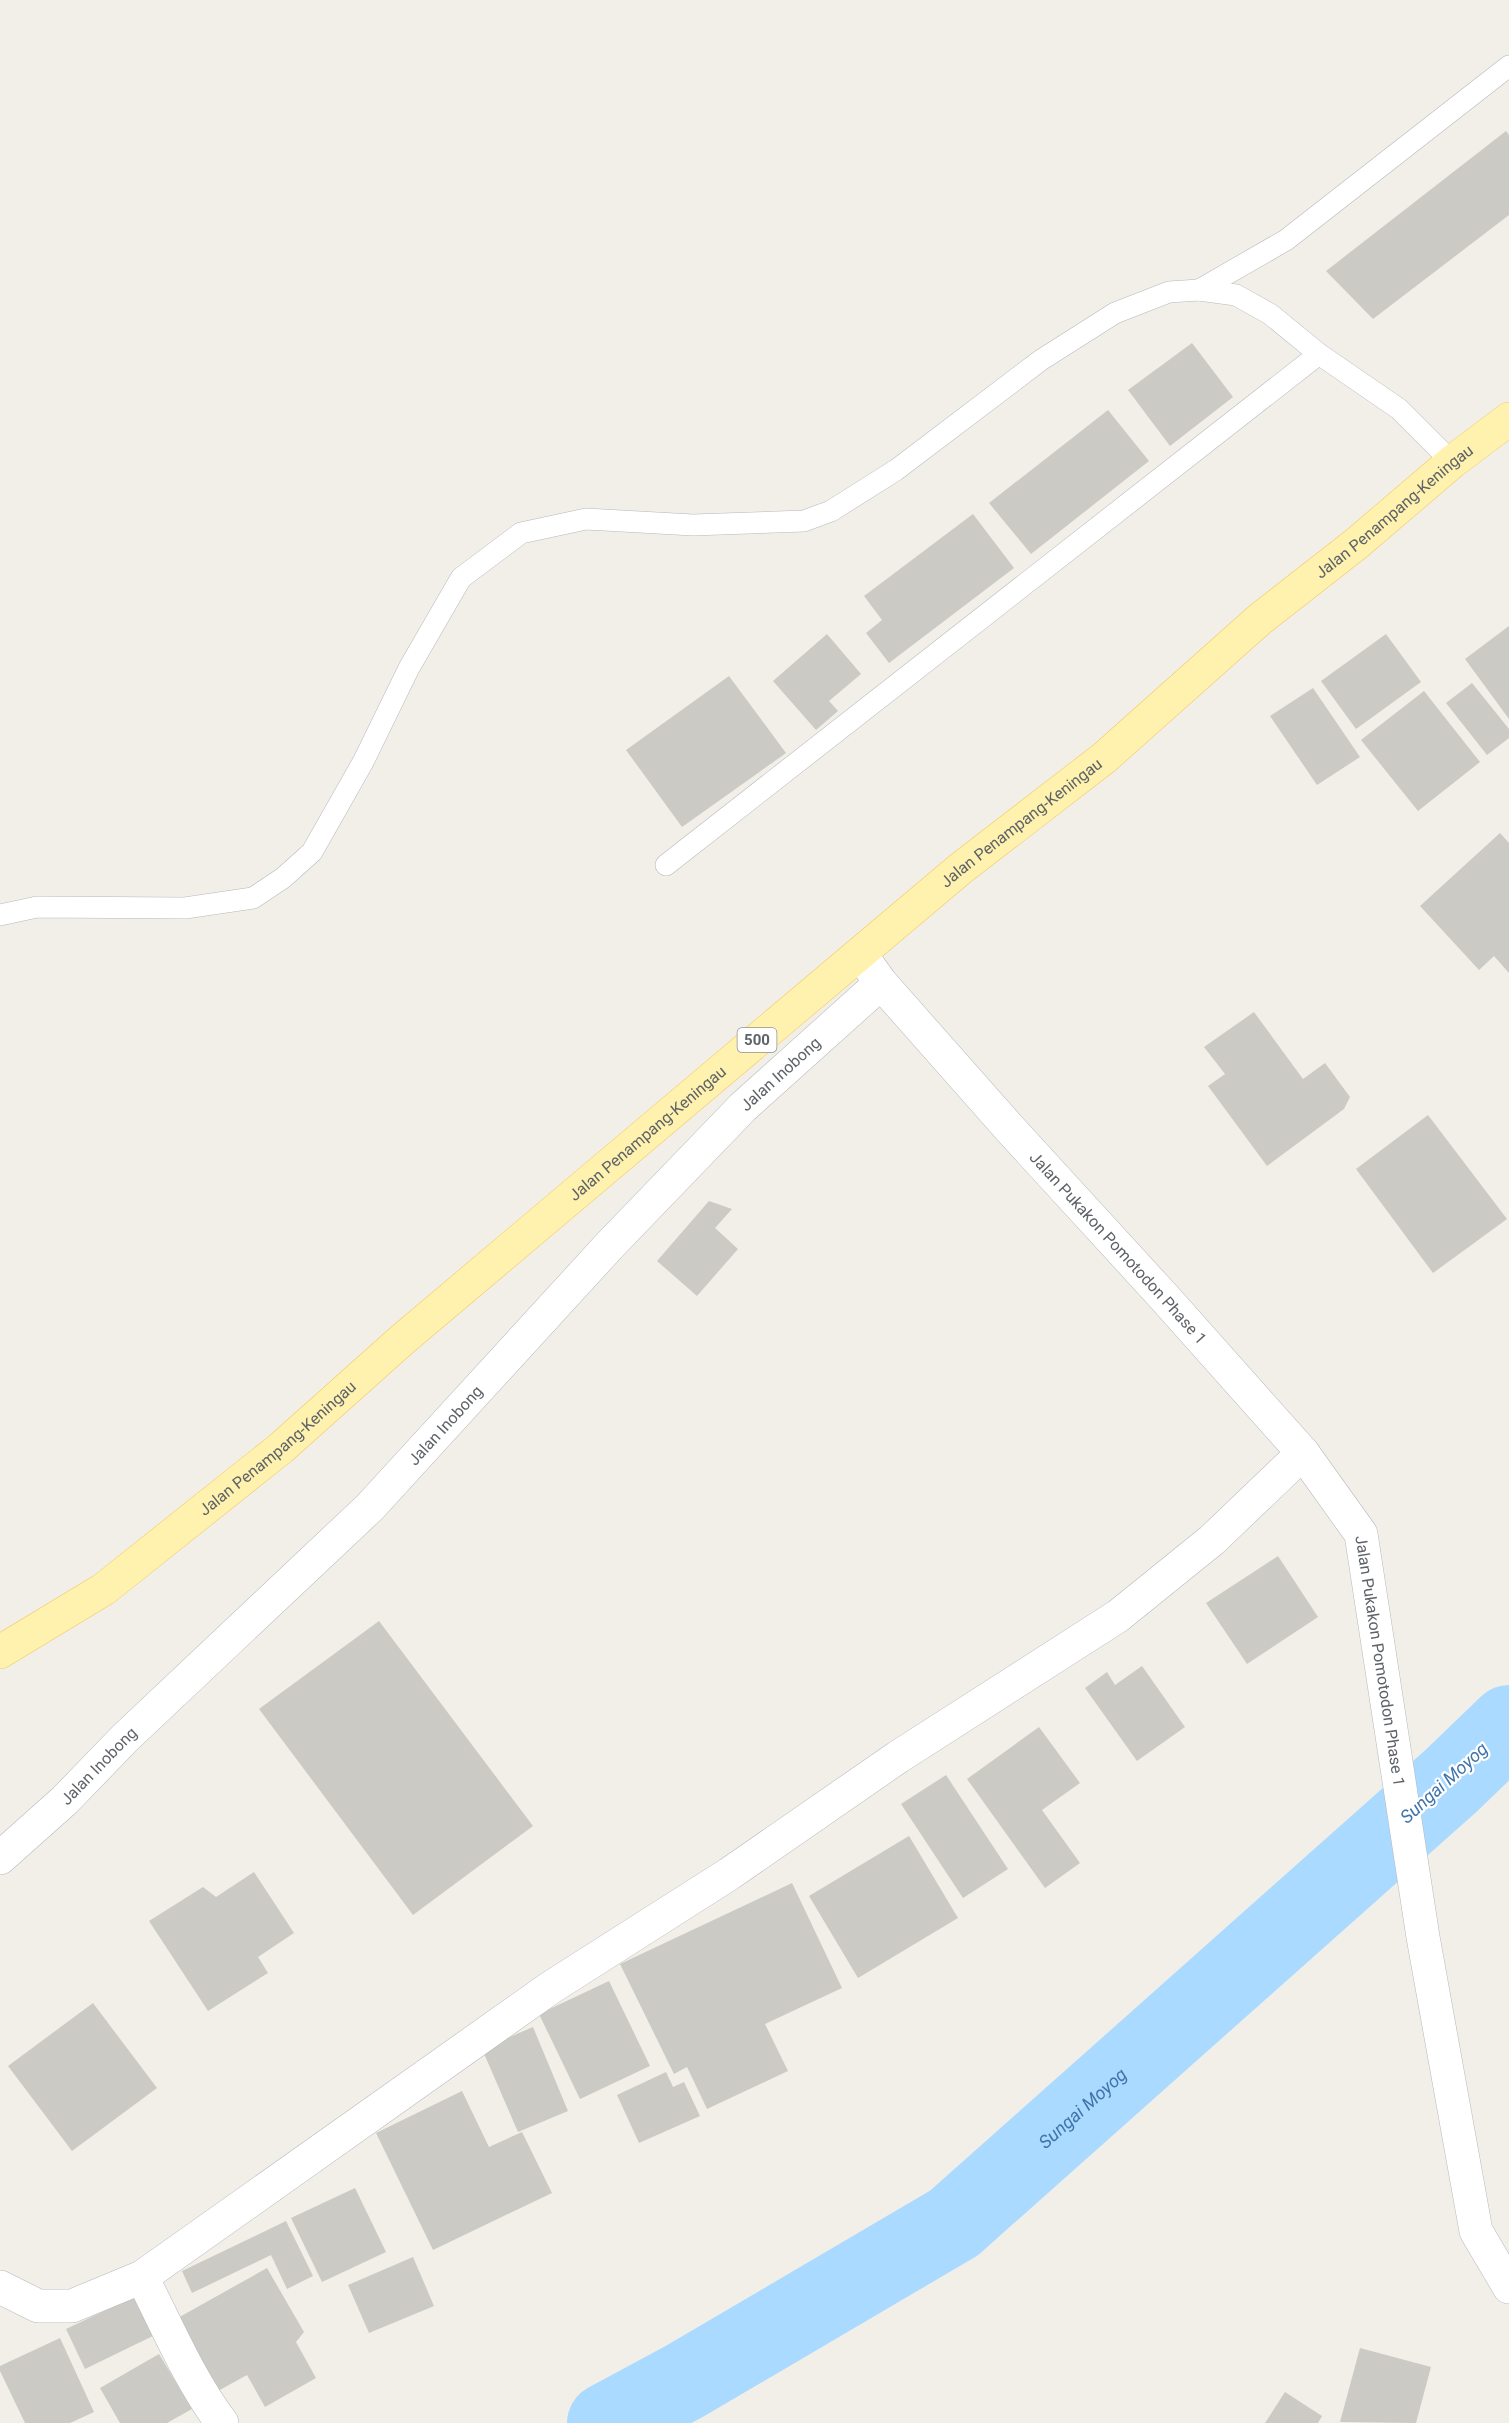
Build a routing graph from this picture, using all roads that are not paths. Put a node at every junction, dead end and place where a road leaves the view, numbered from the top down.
1 (1509, 66) edge
2 (1199, 290) junction
3 (1319, 354) junction
4 (1509, 419) edge
5 (1452, 462) junction
6 (666, 865) dead end
7 (0, 915) edge
8 (861, 955) junction
9 (881, 983) junction
10 (1303, 1453) junction
11 (0, 1652) edge
12 (0, 1858) edge
13 (142, 2277) junction
14 (0, 2287) edge
15 (1509, 2287) edge
16 (222, 2423) edge

1 - 2 lane
2 - 3 lane
2 - 7 lane
3 - 5 lane
3 - 6 lane
4 - 5 main road, Jalan Penampang-Keningau / 500
5 - 8 main road, Jalan Penampang-Keningau / 500
8 - 9 street, Jalan Pukakon Pomotodon Phase 1
8 - 11 main road, Jalan Penampang-Keningau / 500
9 - 10 street, Jalan Pukakon Pomotodon Phase 1
9 - 12 street, Jalan Inobong
10 - 13 street
10 - 15 street, Jalan Pukakon Pomotodon Phase 1
13 - 14 street
13 - 16 street

